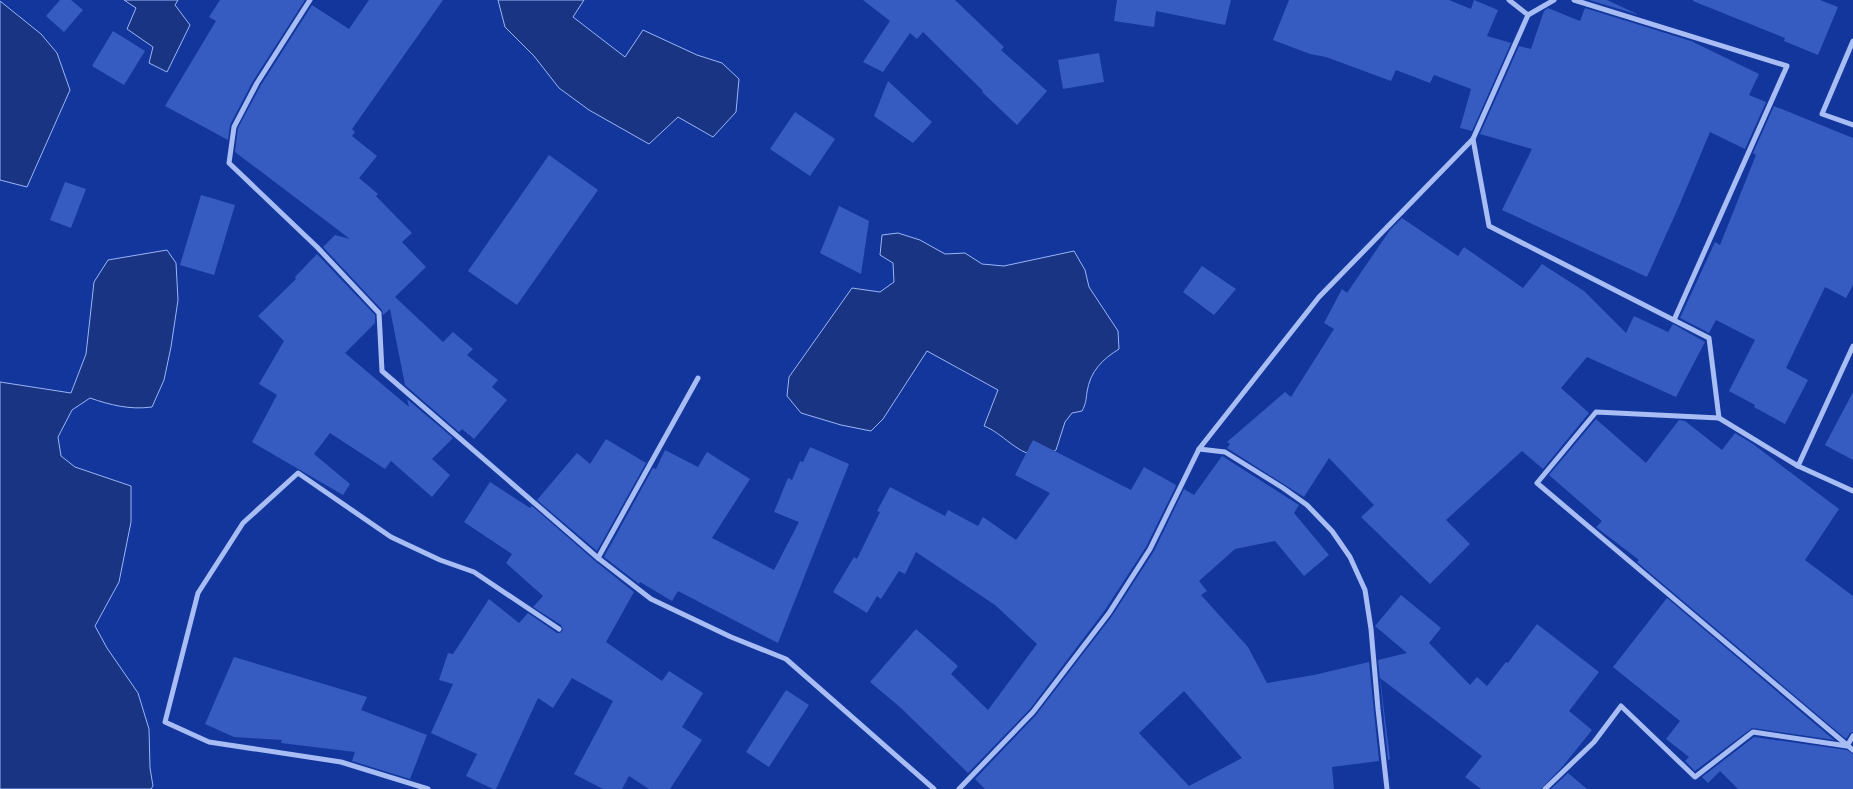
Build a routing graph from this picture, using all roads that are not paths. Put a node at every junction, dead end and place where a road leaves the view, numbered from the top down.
1 (310, 0) edge
2 (1509, 0) edge
3 (1554, 0) edge
4 (1574, 0) edge
5 (1528, 15) junction
6 (1853, 41) edge
7 (1853, 125) edge
8 (1473, 139) junction
9 (1674, 320) junction
10 (1853, 346) edge
11 (698, 378) dead end
12 (1720, 418) junction
13 (1199, 449) junction
14 (1798, 466) junction
15 (1853, 490) edge
16 (598, 558) junction
17 (560, 629) dead end
18 (1853, 736) edge
19 (1847, 746) junction
20 (1853, 750) edge
21 (428, 789) edge
22 (934, 789) edge
23 (959, 789) edge
24 (1388, 789) edge
25 (1545, 789) edge

1 - 16 street
2 - 5 street
3 - 5 street
4 - 9 street
5 - 8 street
6 - 7 street
8 - 9 street
8 - 13 street
9 - 12 street
10 - 14 street
11 - 16 street
12 - 14 street
12 - 19 street
13 - 23 street
13 - 24 street
14 - 15 street
16 - 22 street
17 - 21 street
18 - 19 street
19 - 20 street
19 - 25 street

